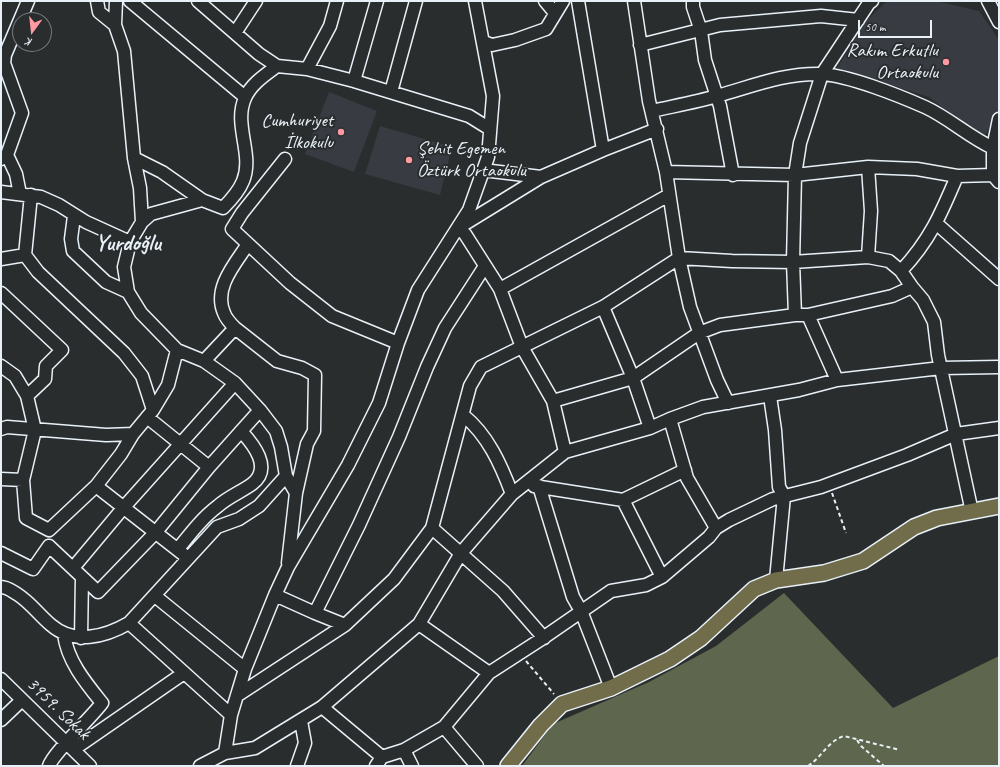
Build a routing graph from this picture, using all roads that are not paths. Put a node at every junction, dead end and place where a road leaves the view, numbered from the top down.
1 (28, 1) edge
2 (97, 1) edge
3 (116, 1) edge
4 (130, 1) edge
5 (198, 1) edge
6 (256, 1) edge
7 (338, 1) edge
8 (377, 1) edge
9 (416, 1) edge
10 (475, 1) edge
11 (545, 1) edge
12 (563, 1) edge
13 (578, 1) edge
14 (634, 1) edge
15 (693, 1) edge
16 (988, 1) edge
17 (870, 2) edge
18 (555, 13) junction
19 (858, 20) junction
20 (999, 22) edge
21 (115, 26) junction
22 (701, 31) junction
23 (235, 33) junction
24 (484, 42) junction
25 (640, 45) junction
26 (278, 66) junction
27 (307, 69) junction
28 (822, 74) junction
29 (354, 81) junction
30 (390, 92) junction
31 (716, 96) junction
32 (245, 97) junction
33 (652, 111) junction
34 (999, 120) edge
35 (490, 129) junction
36 (657, 130) junction
37 (993, 148) junction
38 (603, 150) junction
39 (4, 157) edge
40 (134, 158) junction
41 (285, 159) dead end
42 (868, 167) junction
43 (483, 170) junction
44 (666, 172) junction
45 (733, 175) junction
46 (795, 175) junction
47 (957, 176) junction
48 (541, 177) junction
49 (996, 178) edge
50 (1, 192) edge
51 (25, 195) junction
52 (669, 195) junction
53 (202, 200) junction
54 (74, 216) junction
55 (142, 222) junction
56 (937, 224) junction
57 (458, 228) junction
58 (130, 242) junction
59 (248, 244) junction
60 (25, 255) junction
61 (868, 257) junction
62 (679, 258) junction
63 (1, 259) edge
64 (793, 262) junction
65 (485, 266) junction
66 (901, 271) junction
67 (999, 279) edge
68 (912, 288) junction
69 (500, 289) junction
70 (128, 292) junction
71 (1, 293) edge
72 (603, 307) junction
73 (795, 315) junction
74 (808, 316) junction
75 (235, 328) junction
76 (699, 333) junction
77 (398, 343) junction
78 (522, 347) junction
79 (177, 350) junction
80 (204, 361) junction
81 (1, 366) edge
82 (999, 367) edge
83 (941, 368) junction
84 (633, 378) junction
85 (837, 380) junction
86 (235, 383) junction
87 (27, 396) junction
88 (770, 396) junction
89 (552, 401) junction
90 (728, 403) junction
91 (260, 410) junction
92 (150, 414) junction
93 (463, 414) junction
94 (670, 418) junction
95 (650, 428) junction
96 (999, 428) edge
97 (1, 429) edge
98 (35, 430) junction
99 (241, 431) junction
100 (133, 434) junction
101 (956, 434) junction
102 (181, 443) junction
103 (565, 452) junction
104 (209, 467) junction
105 (685, 470) junction
106 (286, 476) junction
107 (1, 479) edge
108 (23, 480) junction
109 (524, 485) junction
110 (96, 486) junction
111 (539, 486) junction
112 (296, 493) junction
113 (512, 494) junction
114 (784, 496) junction
115 (623, 500) junction
116 (999, 506) edge
117 (124, 507) junction
118 (972, 512) junction
119 (432, 528) junction
120 (716, 528) junction
121 (50, 530) junction
122 (156, 532) junction
123 (50, 546) junction
124 (178, 549) junction
125 (1, 553) edge
126 (461, 553) junction
127 (188, 559) junction
128 (288, 567) junction
129 (73, 568) junction
130 (82, 577) junction
131 (662, 577) junction
132 (776, 580) junction
133 (1, 587) edge
134 (276, 595) junction
135 (155, 596) junction
136 (581, 611) junction
137 (315, 614) junction
138 (129, 623) junction
139 (419, 624) junction
140 (346, 625) junction
141 (64, 634) junction
142 (80, 638) junction
143 (544, 638) junction
144 (245, 669) junction
145 (184, 673) junction
146 (489, 673) junction
147 (1, 679) edge
148 (611, 688) junction
149 (238, 695) junction
150 (22, 700) junction
151 (322, 708) junction
152 (231, 715) junction
153 (1, 720) edge
154 (301, 721) junction
155 (444, 728) junction
156 (70, 746) junction
157 (404, 750) junction
158 (225, 753) junction
159 (379, 761) edge
160 (49, 766) edge
161 (90, 766) edge
162 (200, 766) edge
163 (297, 766) edge
164 (412, 766) edge
165 (477, 766) edge
166 (508, 766) edge

1 - 39 street
2 - 21 street
3 - 21 street
4 - 32 street
5 - 23 street
6 - 23 street
7 - 27 street
8 - 29 street
9 - 30 street
10 - 24 street
11 - 18 street
12 - 18 street
13 - 38 street
14 - 25 street
15 - 22 street
16 - 20 street
17 - 19 street
18 - 24 street
19 - 22 street
19 - 28 street
21 - 40 street
22 - 25 street
22 - 31 street
23 - 26 street
24 - 35 street
25 - 33 street
26 - 27 street
26 - 32 street
27 - 29 street
28 - 31 street
28 - 37 street
28 - 46 street
29 - 30 street
30 - 35 street
31 - 33 street
31 - 45 street
32 - 53 street
33 - 36 street
34 - 37 street
35 - 43 street
36 - 38 street
36 - 44 street
37 - 49 street
38 - 48 street
39 - 51 street
40 - 53 street
40 - 55 street
41 - 59 street
42 - 46 street
42 - 47 street
42 - 61 street
43 - 48 street
43 - 57 street
44 - 45 street
44 - 52 street
45 - 46 street
46 - 64 street
47 - 49 street
47 - 56 street
48 - 57 street
50 - 51 street
51 - 54 street
51 - 60 street
52 - 62 street
52 - 69 street
53 - 55 street
54 - 58 street
54 - 70 street
55 - 58 street
56 - 66 street
56 - 67 street
57 - 65 street
57 - 77 street
58 - 70 street
59 - 75 street
59 - 77 street
60 - 63 street
60 - 92 street
61 - 64 street
61 - 66 street
62 - 64 street
62 - 72 street
62 - 76 street
64 - 73 street
65 - 69 street
65 - 137 street
66 - 68 street
68 - 74 street
68 - 83 street
69 - 78 street
70 - 79 street
71 - 87 street
72 - 78 street
72 - 84 street
73 - 74 street
73 - 76 street
74 - 85 street
75 - 80 street
75 - 112 street
76 - 84 street
76 - 90 street
77 - 128 street
78 - 89 street
78 - 93 street
79 - 80 street
79 - 92 street
80 - 86 street
81 - 87 street
82 - 83 street
83 - 85 street
83 - 101 street
84 - 89 street
84 - 95 street
85 - 88 street
86 - 91 street
86 - 102 street
87 - 98 street
88 - 90 street
88 - 114 street
89 - 103 street
90 - 94 street
91 - 99 street
91 - 106 street
92 - 100 street
92 - 102 street
93 - 113 street
93 - 119 street
94 - 95 street
94 - 105 street
95 - 103 street
96 - 101 street
97 - 98 street
98 - 100 street
98 - 108 street
99 - 104 street
99 - 124 street
100 - 110 street
101 - 114 street
101 - 118 street
102 - 104 street
102 - 117 street
103 - 109 street
104 - 122 street
105 - 115 street
105 - 120 street
106 - 112 street
106 - 127 street
107 - 108 street
108 - 121 street
109 - 111 street
109 - 113 street
110 - 117 street
110 - 121 street
111 - 115 street
111 - 136 street
112 - 128 street
113 - 126 street
114 - 120 street
114 - 132 street
115 - 131 street
116 - 118 main road
117 - 122 street
117 - 129 street
118 - 132 main road
119 - 126 street
119 - 140 street
120 - 131 street
121 - 123 street
122 - 124 street
122 - 130 street
123 - 125 street
123 - 129 street
124 - 127 street
126 - 139 street
126 - 143 street
127 - 135 street
128 - 134 street
129 - 130 street
130 - 142 street
131 - 136 street
132 - 148 main road
133 - 141 street
134 - 137 street
134 - 144 street
135 - 138 street
135 - 144 street
136 - 143 street
136 - 148 street
137 - 140 street
138 - 142 street
138 - 145 street
139 - 146 street
139 - 151 street
140 - 149 street
141 - 142 street
141 - 156 street
143 - 146 street
144 - 149 street
145 - 152 street
145 - 156 street
146 - 155 street
147 - 150 street, 3959. Sokak
148 - 166 main road
149 - 152 street
150 - 153 street
150 - 156 street, 3959. Sokak
151 - 154 street
151 - 159 street
152 - 158 street
154 - 158 street
154 - 163 street
155 - 157 street
155 - 165 street
156 - 160 street
156 - 161 street, 3959. Sokak
157 - 159 street
157 - 164 street
158 - 162 street

